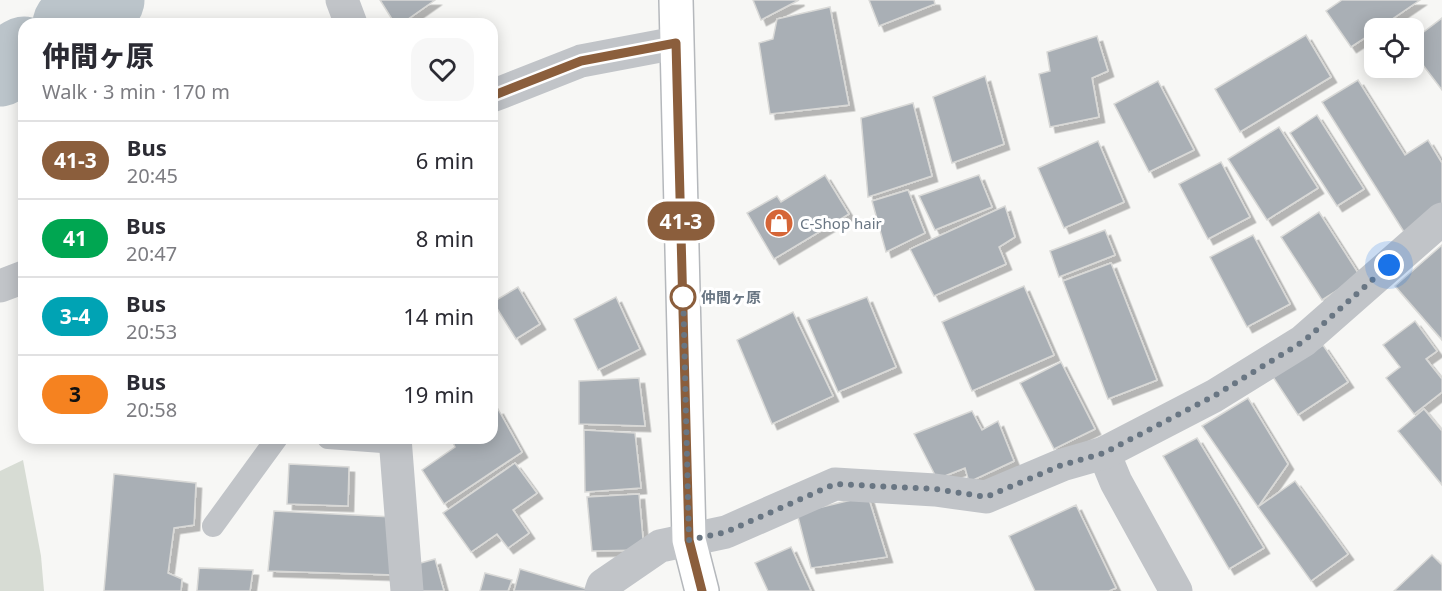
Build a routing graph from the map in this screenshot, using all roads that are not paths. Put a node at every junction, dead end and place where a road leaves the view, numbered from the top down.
1 (342, 0) edge
2 (675, 0) edge
3 (349, 18) edge
4 (676, 43) junction
5 (498, 94) edge
6 (1442, 219) edge
7 (18, 279) edge
8 (0, 286) edge
9 (273, 444) edge
10 (396, 444) edge
11 (1104, 453) junction
12 (213, 526) dead end
13 (689, 540) junction
14 (407, 591) edge
15 (601, 591) edge
16 (702, 591) edge
17 (1176, 591) edge

1 - 3 street
2 - 4 main road
4 - 5 street
4 - 13 main road
6 - 11 street
7 - 8 street
9 - 12 lane
10 - 14 street
11 - 13 street
11 - 17 street
13 - 15 street
13 - 16 main road

